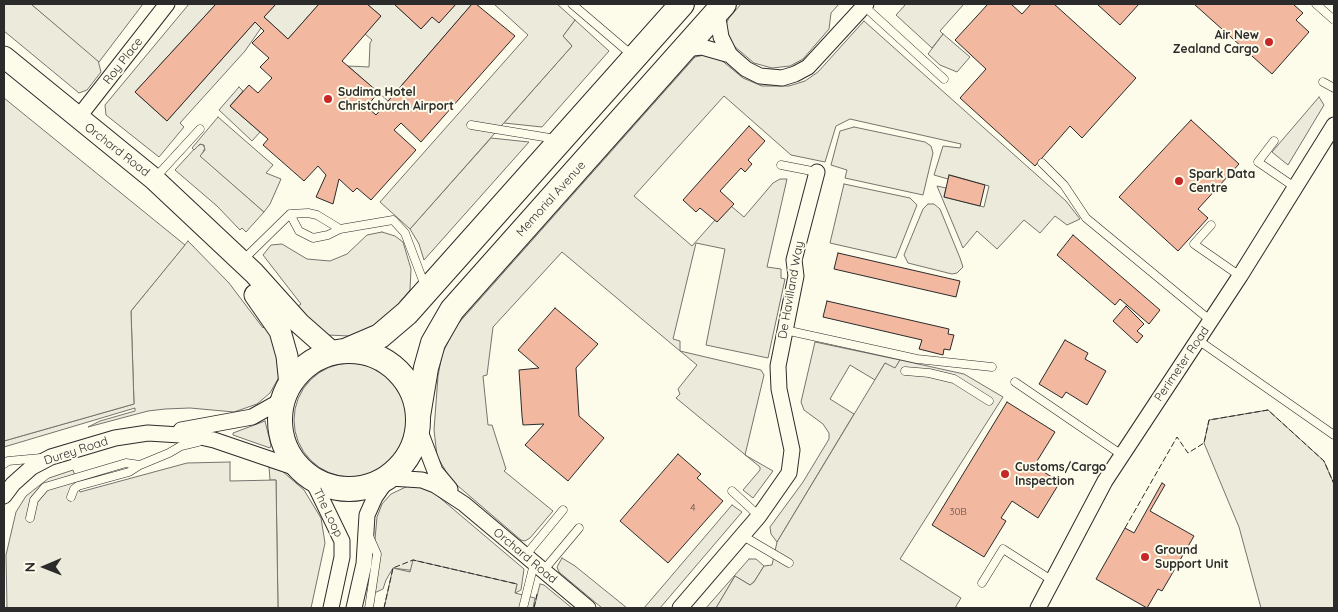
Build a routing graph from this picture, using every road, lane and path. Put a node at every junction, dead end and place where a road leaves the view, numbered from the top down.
1 (168, 4) edge
2 (572, 4) edge
3 (682, 4) edge
4 (1316, 4) edge
5 (865, 5) edge
6 (720, 8) edge
7 (1334, 20) edge
8 (684, 49) junction
9 (730, 55) junction
10 (4, 57) edge
11 (634, 58) junction
12 (944, 79) dead end
13 (1323, 82) dead end
14 (1334, 88) edge
15 (77, 119) junction
16 (1334, 124) edge
17 (471, 126) dead end
18 (200, 129) dead end
19 (562, 140) junction
20 (1274, 141) dead end
21 (1042, 163) dead end
22 (781, 165) dead end
23 (817, 172) joint
24 (154, 179) junction
25 (1296, 188) junction
26 (290, 214) junction
27 (1211, 225) dead end
28 (340, 229) junction
29 (234, 255) junction
30 (1240, 276) junction
31 (427, 292) junction
32 (1211, 321) junction
33 (785, 330) junction
34 (1198, 340) junction
35 (339, 352) junction
36 (992, 367) dead end
37 (905, 371) dead end
38 (1015, 382) dead end
39 (287, 392) junction
40 (989, 401) dead end
41 (418, 421) junction
42 (162, 433) junction
43 (1331, 433) edge
44 (214, 440) junction
45 (1334, 441) edge
46 (1122, 455) junction
47 (51, 457) junction
48 (5, 461) edge
49 (140, 465) junction
50 (306, 473) junction
51 (388, 479) junction
52 (732, 491) dead end
53 (4, 496) edge
54 (71, 498) dead end
55 (464, 504) junction
56 (563, 510) dead end
57 (759, 516) junction
58 (30, 518) dead end
59 (579, 528) dead end
60 (366, 530) junction
61 (743, 536) junction
62 (789, 562) dead end
63 (534, 564) junction
64 (1053, 581) junction
65 (982, 582) dead end
66 (331, 608) edge
67 (354, 608) edge
68 (369, 608) edge
69 (523, 608) edge
70 (588, 608) edge
71 (680, 608) edge
72 (1038, 608) edge

1 - 15 street, Roy Place
2 - 11 lane
3 - 11 main road
4 - 7 lane
5 - 9 street
5 - 12 lane
6 - 8 main road, Memorial Avenue
6 - 9 street
8 - 9 street
8 - 41 main road, Memorial Avenue
10 - 15 street, Orchard Road
11 - 19 main road
13 - 14 lane
15 - 24 street, Orchard Road
16 - 25 street, Perimeter Road
17 - 19 lane
18 - 24 lane
19 - 31 main road
20 - 25 lane
21 - 32 lane
22 - 23 lane
23 - 33 street, De Havilland Way
24 - 29 street, Orchard Road
25 - 30 street, Perimeter Road
26 - 28 lane
26 - 28 lane
26 - 29 lane
27 - 30 lane
28 - 31 lane
29 - 35 street, Orchard Road
29 - 39 street, Orchard Road
30 - 32 street, Perimeter Road
31 - 35 main road
32 - 34 street, Perimeter Road
33 - 36 lane
33 - 57 street, De Havilland Way
34 - 43 lane
34 - 46 street, Perimeter Road
35 - 39 main road
35 - 41 main road
37 - 40 lane
38 - 46 lane
39 - 42 street, Durey Road
39 - 50 main road
41 - 51 main road
41 - 55 street, Orchard Road
42 - 44 street, Durey Road
42 - 47 street, Durey Road
43 - 45 lane
44 - 49 lane
44 - 50 street, Durey Road
46 - 64 street, Perimeter Road
47 - 48 lane
47 - 53 street, Durey Road
49 - 54 lane
49 - 58 lane
50 - 51 main road
50 - 66 street, The Loop
51 - 55 street, Orchard Road
51 - 60 street
52 - 57 lane
55 - 63 street, Orchard Road
56 - 63 lane
57 - 61 street, De Havilland Way
59 - 63 lane
60 - 67 street
60 - 68 lane
61 - 62 lane
61 - 71 street, De Havilland Way
63 - 69 lane
63 - 70 street, Orchard Road
64 - 65 lane
64 - 72 street, Perimeter Road

